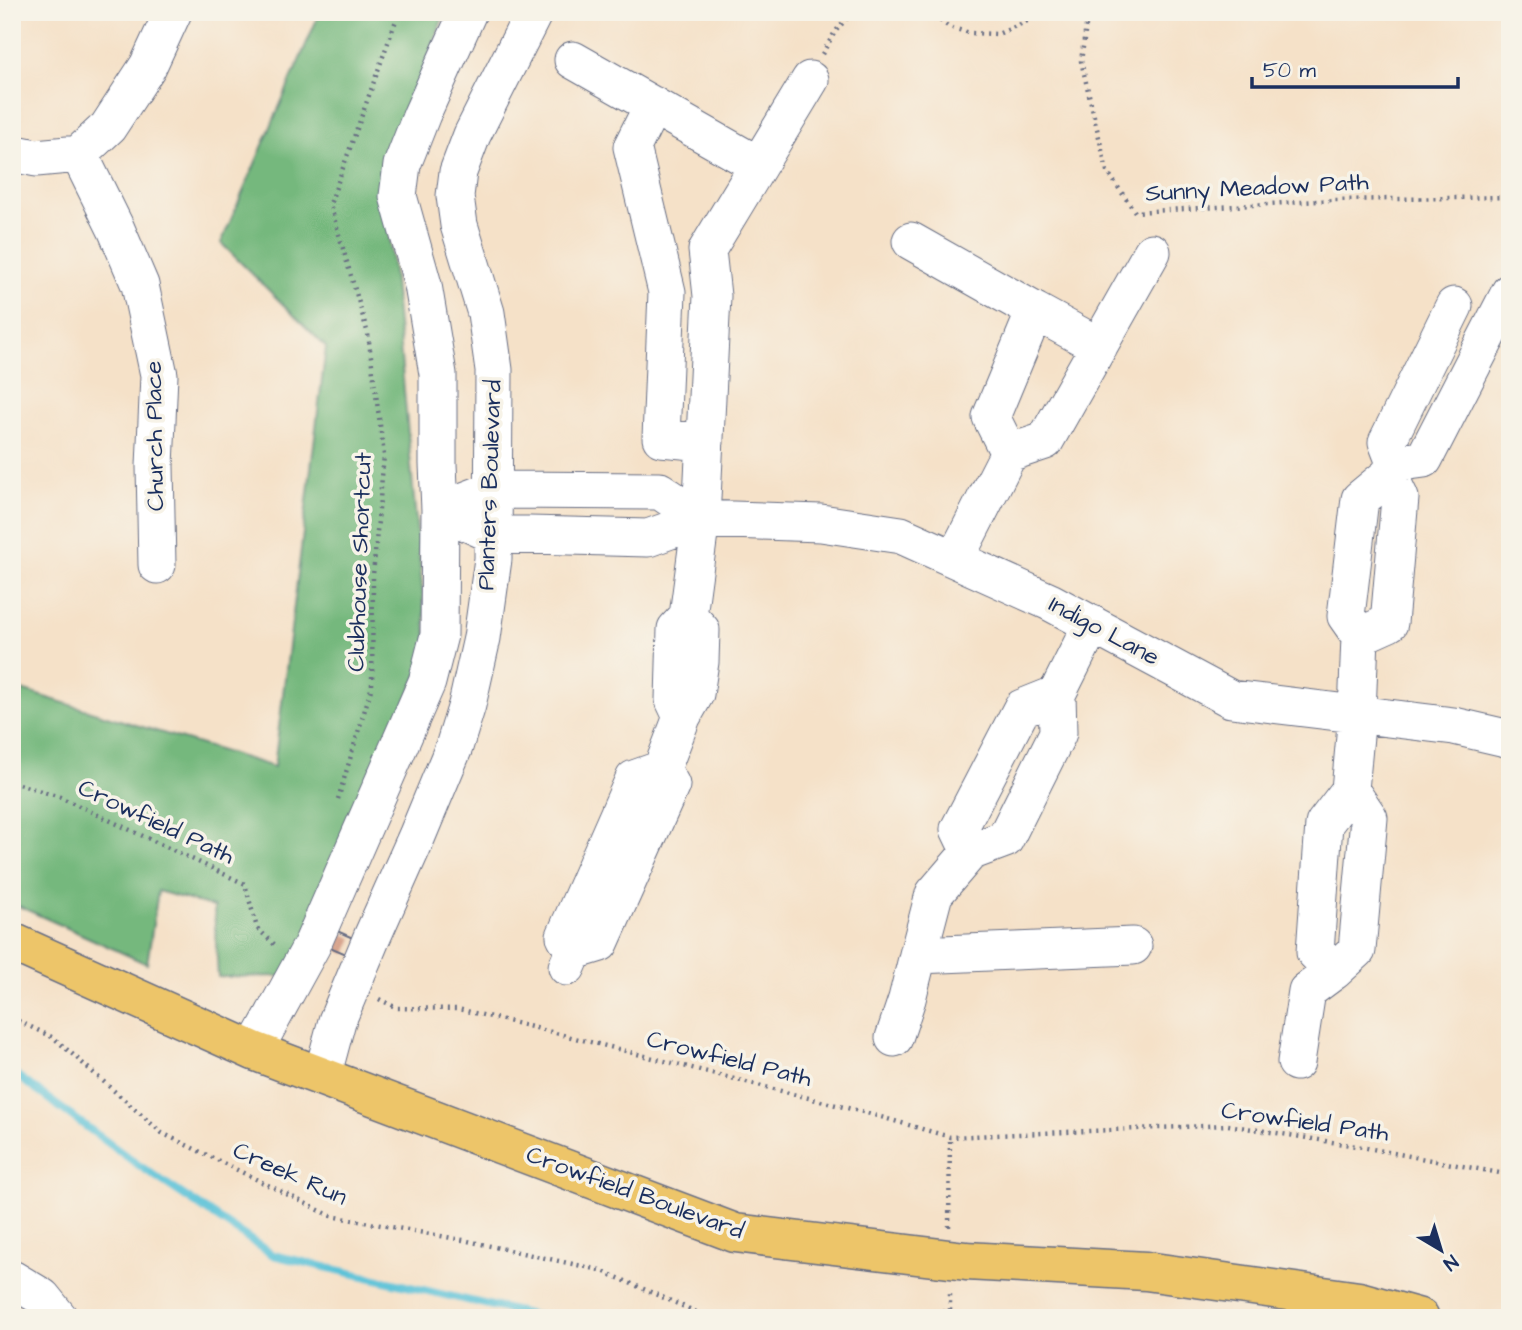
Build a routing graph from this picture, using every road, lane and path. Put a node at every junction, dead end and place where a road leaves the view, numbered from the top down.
1 (173, 12) edge
2 (400, 12) edge
3 (468, 12) edge
4 (534, 12) edge
5 (852, 12) edge
6 (929, 12) edge
7 (1048, 12) edge
8 (1088, 12) edge
9 (573, 60) dead end
10 (810, 80) joint
11 (653, 105) junction
12 (12, 153) edge
13 (79, 154) junction
14 (758, 165) junction
15 (1510, 197) edge
16 (911, 241) dead end
17 (707, 250) junction
18 (1152, 252) dead end
19 (667, 292) junction
20 (1510, 292) edge
21 (1454, 306) dead end
22 (1035, 311) junction
23 (1099, 346) junction
24 (705, 442) junction
25 (1009, 453) junction
26 (1392, 469) junction
27 (493, 490) junction
28 (440, 510) junction
29 (701, 519) junction
30 (492, 534) junction
31 (955, 559) junction
32 (157, 565) dead end
33 (1092, 624) junction
34 (1357, 714) junction
35 (1510, 739) edge
36 (12, 782) edge
37 (337, 802) dead end
38 (12, 942) edge
39 (1133, 946) dead end
40 (918, 955) junction
41 (571, 959) dead end
42 (303, 961) junction
43 (352, 985) junction
44 (12, 1018) edge
45 (894, 1038) dead end
46 (254, 1051) junction
47 (1296, 1062) dead end
48 (322, 1077) junction
49 (1510, 1175) edge
50 (12, 1279) edge
51 (59, 1318) edge
52 (710, 1318) edge
53 (1420, 1318) edge

1 - 13 street
2 - 37 path, Clubhouse Shortcut
3 - 28 street, Planters Boulevard
4 - 27 street, Planters Boulevard
5 - 10 path
6 - 7 path
8 - 15 path, Sunny Meadow Path
9 - 11 street
10 - 14 street
11 - 14 street
11 - 19 street
12 - 13 street
13 - 32 street, Church Place
14 - 17 street
16 - 22 street
17 - 19 street
17 - 24 street
18 - 23 street
19 - 24 street
20 - 26 street
21 - 26 street
22 - 23 street
22 - 25 street
23 - 25 street
24 - 29 street
25 - 31 street
26 - 34 street
27 - 28 street
27 - 29 street
27 - 30 street, Planters Boulevard
28 - 30 street, Indigo Lane
28 - 42 street, Planters Boulevard
29 - 30 street, Indigo Lane
29 - 31 street, Indigo Lane
29 - 41 street
30 - 43 street, Planters Boulevard
31 - 33 street, Indigo Lane
33 - 34 street, Indigo Lane
33 - 40 street
34 - 35 street, Indigo Lane
34 - 47 street
36 - 42 path, Crowfield Path
38 - 46 main road, Crowfield Boulevard
39 - 40 street
40 - 45 street
42 - 46 street, Planters Boulevard
43 - 48 street, Planters Boulevard
43 - 49 path, Crowfield Path
44 - 52 path, Creek Run
46 - 48 main road, Crowfield Boulevard
48 - 53 main road, Crowfield Boulevard
50 - 51 street

